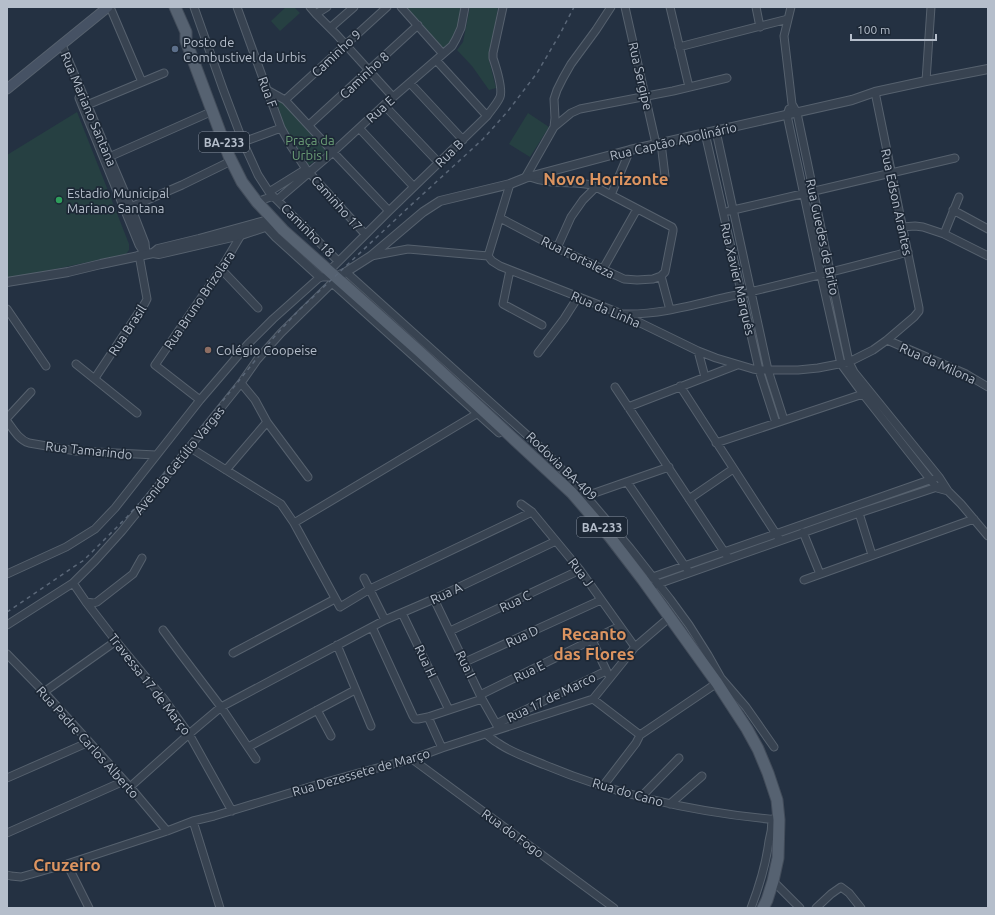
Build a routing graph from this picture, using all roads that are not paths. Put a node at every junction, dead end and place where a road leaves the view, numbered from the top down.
1 (98, 7) edge
2 (109, 7) edge
3 (194, 7) edge
4 (237, 7) edge
5 (310, 7) edge
6 (327, 7) edge
7 (354, 7) edge
8 (387, 7) edge
9 (401, 7) edge
10 (465, 7) edge
11 (503, 7) edge
12 (610, 7) edge
13 (625, 7) edge
14 (670, 7) edge
15 (756, 7) edge
16 (930, 7) edge
17 (172, 8) edge
18 (793, 8) edge
19 (316, 14) junction
20 (788, 20) junction
21 (418, 25) junction
22 (760, 26) junction
23 (330, 28) junction
24 (345, 44) junction
25 (59, 45) junction
26 (679, 47) junction
27 (443, 54) junction
28 (436, 60) junction
29 (988, 69) edge
30 (368, 70) junction
31 (164, 73) dead end
32 (727, 78) dead end
33 (926, 80) junction
34 (7, 82) edge
35 (142, 82) junction
36 (410, 83) junction
37 (689, 88) junction
38 (7, 89) edge
39 (267, 90) junction
40 (875, 92) junction
41 (393, 97) junction
42 (646, 97) junction
43 (285, 100) junction
44 (792, 104) junction
45 (88, 105) junction
46 (384, 105) junction
47 (797, 113) junction
48 (206, 114) dead end
49 (788, 115) junction
50 (487, 116) junction
51 (309, 125) junction
52 (554, 127) junction
53 (281, 128) junction
54 (359, 128) junction
55 (716, 131) junction
56 (705, 133) junction
57 (463, 140) junction
58 (243, 142) junction
59 (659, 144) junction
60 (630, 150) junction
61 (333, 152) junction
62 (109, 157) junction
63 (955, 158) dead end
64 (227, 163) dead end
65 (438, 163) junction
66 (308, 171) junction
67 (891, 173) junction
68 (665, 176) dead end
69 (527, 178) junction
70 (510, 184) junction
71 (414, 187) junction
72 (596, 187) junction
73 (813, 191) junction
74 (804, 193) junction
75 (611, 194) junction
76 (273, 196) junction
77 (959, 197) dead end
78 (257, 202) junction
79 (131, 207) junction
80 (637, 209) junction
81 (389, 210) junction
82 (733, 210) junction
83 (954, 210) junction
84 (722, 212) junction
85 (500, 218) junction
86 (272, 224) junction
87 (902, 228) junction
88 (988, 229) edge
89 (365, 234) junction
90 (944, 234) junction
91 (241, 236) junction
92 (199, 242) junction
93 (557, 248) junction
94 (908, 252) junction
95 (146, 254) junction
96 (371, 256) junction
97 (488, 256) junction
98 (988, 256) edge
99 (338, 261) junction
100 (221, 269) junction
101 (603, 269) junction
102 (510, 270) junction
103 (830, 272) junction
104 (821, 275) junction
105 (333, 276) junction
106 (661, 276) junction
107 (7, 282) edge
108 (751, 292) junction
109 (742, 294) junction
110 (578, 297) junction
111 (258, 308) dead end
112 (7, 309) edge
113 (670, 310) junction
114 (919, 311) joint
115 (622, 314) junction
116 (542, 324) dead end
117 (887, 340) junction
118 (698, 351) junction
119 (538, 353) dead end
120 (849, 362) junction
121 (76, 364) dead end
122 (841, 364) junction
123 (737, 365) junction
124 (46, 366) dead end
125 (759, 370) junction
126 (768, 370) junction
127 (705, 377) junction
128 (95, 378) junction
129 (241, 383) junction
130 (680, 386) junction
131 (614, 387) dead end
132 (988, 387) edge
133 (31, 392) dead end
134 (863, 394) junction
135 (200, 400) junction
136 (628, 407) junction
137 (481, 412) junction
138 (137, 413) dead end
139 (7, 418) edge
140 (784, 420) junction
141 (7, 421) edge
142 (267, 422) junction
143 (776, 423) junction
144 (499, 433) dead end
145 (716, 443) junction
146 (189, 447) junction
147 (156, 455) junction
148 (669, 467) junction
149 (733, 469) junction
150 (226, 470) junction
151 (308, 477) dead end
152 (939, 477) junction
153 (931, 480) junction
154 (627, 482) junction
155 (943, 488) junction
156 (572, 493) junction
157 (586, 496) junction
158 (689, 499) junction
159 (521, 504) dead end
160 (532, 512) junction
161 (859, 513) junction
162 (974, 519) junction
163 (294, 523) junction
164 (804, 532) junction
165 (776, 534) junction
166 (988, 536) edge
167 (556, 541) junction
168 (780, 541) junction
169 (724, 552) junction
170 (872, 555) junction
171 (142, 558) dead end
172 (729, 559) junction
173 (684, 565) junction
174 (580, 570) junction
175 (689, 573) junction
176 (7, 574) edge
177 (820, 574) junction
178 (364, 578) dead end
179 (804, 580) dead end
180 (651, 582) junction
181 (73, 583) junction
182 (370, 590) junction
183 (434, 599) junction
184 (601, 600) junction
185 (86, 602) junction
186 (337, 602) junction
187 (402, 613) junction
188 (670, 617) junction
189 (384, 620) junction
190 (7, 625) edge
191 (620, 626) junction
192 (372, 627) junction
193 (163, 630) dead end
194 (450, 632) junction
195 (592, 640) junction
196 (116, 641) junction
197 (337, 645) junction
198 (635, 646) junction
199 (233, 653) dead end
200 (7, 654) edge
201 (465, 662) junction
202 (606, 671) junction
203 (610, 678) junction
204 (717, 683) junction
205 (355, 690) junction
206 (44, 692) junction
207 (482, 697) junction
208 (594, 699) junction
209 (221, 707) junction
210 (317, 710) junction
211 (449, 710) junction
212 (428, 716) junction
213 (371, 726) dead end
214 (497, 726) junction
215 (189, 734) junction
216 (486, 734) junction
217 (640, 735) junction
218 (331, 736) dead end
219 (89, 742) junction
220 (248, 747) junction
221 (774, 747) dead end
222 (442, 748) junction
223 (679, 758) dead end
224 (256, 759) dead end
225 (412, 759) junction
226 (702, 776) dead end
227 (7, 778) edge
228 (124, 780) junction
229 (603, 786) junction
230 (130, 787) junction
231 (641, 797) junction
232 (670, 804) junction
233 (232, 811) junction
234 (776, 820) junction
235 (194, 821) junction
236 (167, 831) junction
237 (7, 833) edge
238 (67, 864) junction
239 (7, 875) edge
240 (773, 881) junction
241 (89, 908) edge
242 (220, 908) edge
243 (614, 908) edge
244 (751, 908) edge
245 (763, 908) edge
246 (800, 908) edge
247 (816, 908) edge
248 (861, 908) edge

1 - 25 main road
2 - 25 main road
2 - 35 street
3 - 58 street, Caminho 18
4 - 39 street, Rua F
5 - 19 street
6 - 19 street
7 - 23 street
8 - 24 street, Caminho 9
9 - 21 street
10 - 27 street, Rua E
11 - 50 street, Rua B
12 - 52 street
13 - 42 street, Rua Sergipe
14 - 26 street
15 - 22 street
16 - 33 street
17 - 78 main road, BA-233
18 - 20 street
19 - 23 street
20 - 22 street
20 - 44 street
21 - 27 street
21 - 30 street, Caminho 8
22 - 26 street
23 - 24 street
24 - 30 street
24 - 43 street, Caminho 9
25 - 34 main road
25 - 38 main road
25 - 45 street, Rua Mariano Santana
25 - 95 street, Rua Mariano Santana
26 - 37 street
27 - 28 street, Rua E
28 - 36 street, Rua E
28 - 50 street
29 - 33 street, Rua Captão Apolinário
30 - 41 street
30 - 51 street, Caminho 8
31 - 35 street
32 - 37 street
33 - 40 street, Rua Captão Apolinário
35 - 45 street
36 - 41 street, Rua E
36 - 57 street
37 - 42 street
39 - 43 street
39 - 53 street, Rua F
40 - 47 street, Rua Captão Apolinário
40 - 67 street, Rua Edson Arantes
41 - 46 street, Rua E
42 - 52 street
42 - 59 street, Rua Sergipe
43 - 51 street
44 - 47 street, Rua Guedes de Brito
44 - 49 street
45 - 62 street, Rua Mariano Santana
46 - 54 street, Rua E
46 - 65 street
47 - 49 street, Rua Captão Apolinário
47 - 73 street, Rua Guedes de Brito
48 - 62 street
49 - 55 street, Rua Captão Apolinário
49 - 74 street, Rua Guedes de Brito
50 - 57 street, Rua B
51 - 61 street
52 - 69 street
53 - 58 street
53 - 66 street, Rua F
54 - 61 street, Rua E
54 - 71 street
55 - 56 street, Rua Captão Apolinário
55 - 82 street, Rua Xavier Marquês
56 - 59 street, Rua Captão Apolinário
56 - 84 street, Rua Xavier Marquês
57 - 65 street, Rua B
58 - 76 street, Caminho 18
59 - 60 street, Rua Captão Apolinário
59 - 68 street, Rua Sergipe
60 - 69 street, Rua Captão Apolinário
60 - 75 street
61 - 66 street, Rua E
61 - 81 street
62 - 79 street, Rua Mariano Santana
63 - 67 street
64 - 79 street
65 - 71 street, Rua B
66 - 76 street, Rua E
66 - 76 street
66 - 89 street, Caminho 17
67 - 73 street
67 - 87 street, Rua Edson Arantes
69 - 70 street, Rua Captão Apolinário
69 - 72 street
70 - 85 street
70 - 96 street, Rua Captão Apolinário
71 - 81 street, Rua B
72 - 75 street
72 - 93 street
73 - 74 street
73 - 103 street, Rua Guedes de Brito
74 - 82 street
74 - 104 street, Rua Guedes de Brito
75 - 80 street
76 - 78 street, Rua E
76 - 99 street, Caminho 18
77 - 83 street
78 - 86 main road, BA-233
79 - 95 street, Rua Mariano Santana
80 - 101 street
80 - 106 street
81 - 89 street, Rua B
82 - 84 street
82 - 108 street, Rua Xavier Marquês
83 - 88 street
83 - 90 street
84 - 109 street, Rua Xavier Marquês
85 - 93 street, Rua Fortaleza
85 - 97 street
86 - 91 street
86 - 92 street
86 - 105 main road, Rodovia BA-409 / BA-233
86 - 105 street
87 - 90 street
87 - 94 street, Rua Edson Arantes
89 - 99 street, Rua B
90 - 98 street
91 - 92 street
91 - 100 street, Rua Bruno Brizolara
92 - 95 street
93 - 101 street, Rua Fortaleza
94 - 103 street
94 - 114 street, Rua Edson Arantes
95 - 107 street
95 - 128 street, Rua Brasil
96 - 97 street
96 - 105 street, Rua Captão Apolinário
97 - 102 street, Rua da Linha
99 - 105 street, Rua B
100 - 111 street
100 - 135 street, Rua Bruno Brizolara
101 - 106 street, Rua Fortaleza
102 - 110 street, Rua da Linha
102 - 116 street
103 - 104 street
103 - 120 street, Rua Guedes de Brito
104 - 108 street
104 - 122 street, Rua Guedes de Brito
105 - 129 street, Avenida Getúlio Vargas
105 - 135 street, Avenida Getúlio Vargas
105 - 137 main road, Rodovia BA-409 / BA-233
105 - 157 street
106 - 113 street
108 - 109 street
108 - 126 street, Rua Xavier Marquês
109 - 113 street
109 - 125 street, Rua Xavier Marquês
110 - 115 street, Rua da Linha
110 - 119 street
112 - 124 street
113 - 115 street
114 - 117 street, Rua da Linha
115 - 118 street, Rua da Linha
117 - 120 street, Rua da Linha
117 - 132 street, Rua da Milona
118 - 123 street, Rua da Linha
118 - 127 street
120 - 122 street, Rua da Linha
120 - 152 street
121 - 128 street
122 - 126 street, Rua da Linha
122 - 134 street
123 - 125 street, Rua da Linha
123 - 127 street
125 - 126 street, Rua da Linha
125 - 143 street, Rua Xavier Marquês
126 - 140 street, Rua Xavier Marquês
127 - 130 street
128 - 138 street
129 - 142 street
129 - 146 street, Avenida Getúlio Vargas
130 - 136 street
130 - 145 street
131 - 136 street
133 - 139 street
134 - 140 street
134 - 153 street
135 - 147 street, Avenida Getúlio Vargas
136 - 148 street
137 - 144 street
137 - 156 main road, Rodovia BA-409 / BA-233
137 - 163 street
140 - 143 street
141 - 147 street, Rua Tamarindo
142 - 150 street
142 - 151 street
143 - 145 street
145 - 149 street
146 - 150 street
146 - 181 street, Avenida Getúlio Vargas
147 - 176 street, Avenida Getúlio Vargas
148 - 154 street
148 - 158 street
149 - 158 street
149 - 165 street
150 - 163 street
152 - 153 street
152 - 155 street
153 - 155 street
153 - 165 street
154 - 157 street
154 - 173 street
155 - 161 street
155 - 162 street
156 - 157 street
156 - 180 main road, Rodovia BA-409 / BA-233
157 - 180 street
158 - 169 street
159 - 160 street, Rua J
160 - 167 street, Rua J
160 - 182 street
161 - 164 street
161 - 170 street
162 - 166 street
162 - 170 street
163 - 186 street
164 - 168 street
164 - 177 street
165 - 168 street
165 - 169 street
167 - 174 street, Rua J
167 - 183 street, Rua A
168 - 172 street
169 - 172 street
169 - 173 street
170 - 177 street
171 - 185 street
172 - 175 street
173 - 175 street
173 - 180 street
174 - 184 street, Rua J
174 - 194 street, Rua C
175 - 180 street
177 - 179 street
178 - 182 street
180 - 188 main road, Rodovia BA-409 / BA-233
180 - 221 street
181 - 185 street, Travessa 17 de Março
181 - 190 street, Avenida Getúlio Vargas
182 - 186 street
182 - 189 street
183 - 187 street, Rua A
183 - 194 street, Rua I
184 - 191 street, Rua J
184 - 201 street, Rua D
185 - 196 street, Travessa 17 de Março
186 - 199 street
187 - 189 street, Rua A
187 - 211 street, Rua H
188 - 198 street
188 - 204 main road, Rodovia BA-409 / BA-233
189 - 192 street, Rua A
191 - 195 street, Rua E
191 - 198 street, Rua J
192 - 197 street, Rua A
192 - 212 street, Rua E
193 - 209 street
194 - 201 street, Rua I
195 - 202 street
195 - 207 street, Rua E
196 - 206 street
196 - 215 street, Travessa 17 de Março
197 - 205 street
197 - 209 street, Rua A
198 - 203 street
200 - 206 street, Rua Padre Carlos Alberto
201 - 207 street, Rua I
202 - 203 street
202 - 214 street, Rua 17 de Marco
203 - 208 street
204 - 217 street
204 - 234 main road, Rodovia BA-409 / BA-233
205 - 210 street
205 - 213 street
206 - 219 street, Rua Padre Carlos Alberto
207 - 211 street, Rua E
207 - 214 street, Rua I
208 - 214 street, Rua Dezessete de Março
208 - 217 street
209 - 215 street, Rua A
209 - 220 street
210 - 218 street
210 - 220 street
211 - 212 street, Rua E
212 - 222 street
214 - 216 street, Rua Dezessete de Março
215 - 230 street, Rua A
215 - 233 street, Travessa 17 de Março
216 - 222 street, Rua Dezessete de Março
216 - 229 street, Rua do Cano
217 - 229 street
219 - 227 street
219 - 228 street, Rua Padre Carlos Alberto
220 - 224 street
222 - 225 street, Rua Dezessete de Março
223 - 231 street
225 - 233 street, Rua Dezessete de Março
225 - 243 street, Rua do Fogo
226 - 232 street
228 - 230 street, Rua Padre Carlos Alberto
228 - 237 street
229 - 231 street, Rua do Cano
230 - 236 street, Rua Padre Carlos Alberto
231 - 232 street, Rua do Cano
232 - 234 street, Rua do Cano
233 - 235 street, Rua Dezessete de Março
234 - 240 main road, Rodovia BA-409 / BA-233
234 - 244 street
235 - 236 street, Rua Dezessete de Março
235 - 242 street
236 - 238 street, Rua Dezessete de Março
238 - 239 street, Rua Dezessete de Março
238 - 241 street
240 - 245 main road, Rodovia BA-409 / BA-233
240 - 246 street
247 - 248 street

